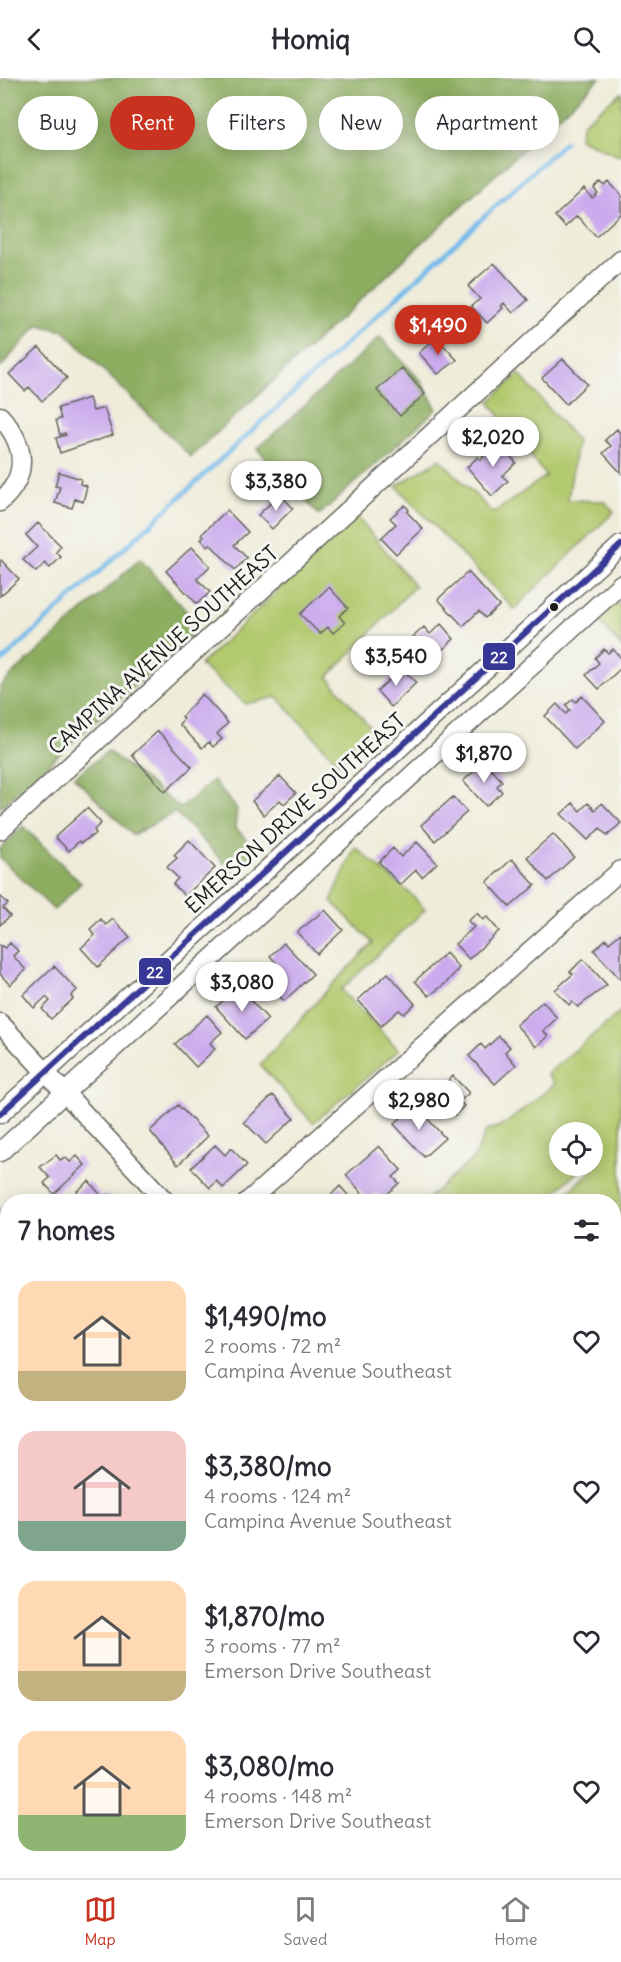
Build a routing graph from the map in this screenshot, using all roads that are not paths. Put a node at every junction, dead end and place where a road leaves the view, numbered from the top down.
1 (621, 260) edge
2 (0, 416) edge
3 (0, 502) edge
4 (621, 545) edge
5 (621, 584) edge
6 (0, 830) edge
7 (621, 870) edge
8 (0, 1023) edge
9 (46, 1072) junction
10 (65, 1093) junction
11 (0, 1114) edge
12 (0, 1152) edge
13 (159, 1194) edge
14 (256, 1194) edge

1 - 6 street, CAMPINA AVENUE SOUTHEAST
2 - 3 street
4 - 9 street, EMERSON DRIVE SOUTHEAST
5 - 10 street
7 - 14 street
8 - 9 street
9 - 10 street
9 - 11 street, EMERSON DRIVE SOUTHEAST
10 - 12 street
10 - 13 street

